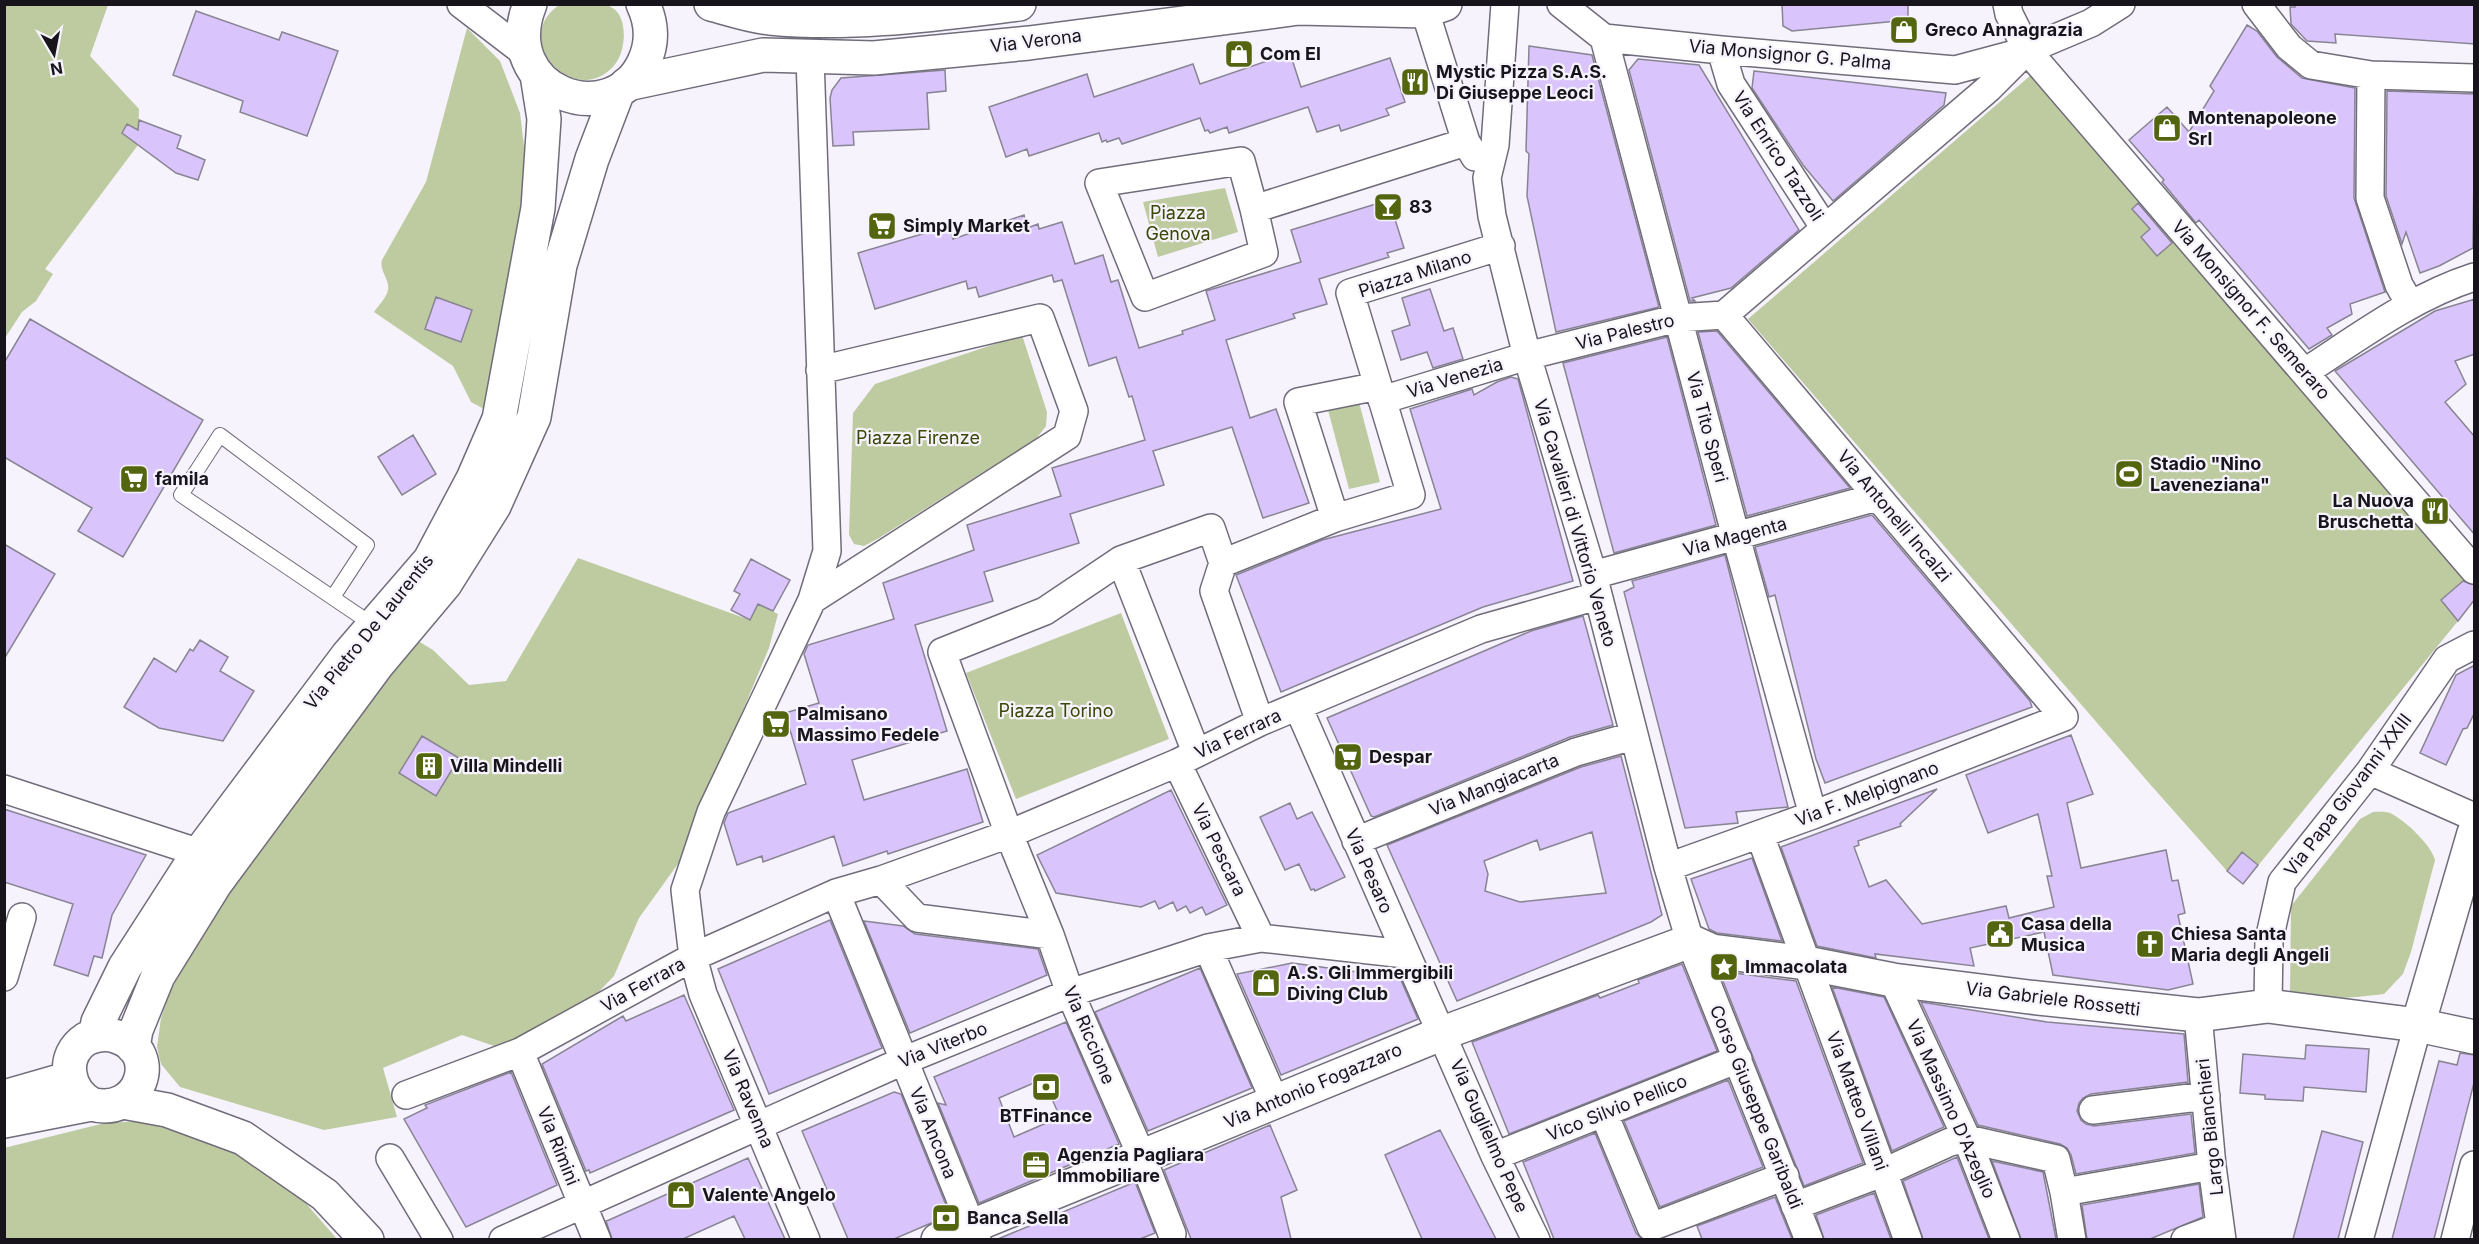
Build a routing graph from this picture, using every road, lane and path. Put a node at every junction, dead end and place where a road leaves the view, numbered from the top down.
1 (461, 4) edge
2 (530, 4) edge
3 (643, 4) edge
4 (711, 4) edge
5 (1019, 4) edge
6 (1506, 4) edge
7 (1561, 4) edge
8 (2007, 4) edge
9 (2121, 4) edge
10 (2256, 4) edge
11 (1435, 8) edge
12 (1604, 38) junction
13 (1721, 50) junction
14 (2027, 50) junction
15 (810, 57) junction
16 (531, 64) junction
17 (2371, 75) junction
18 (2475, 78) edge
19 (622, 88) junction
20 (1466, 142) junction
21 (1487, 178) junction
22 (1254, 209) junction
23 (1824, 227) junction
24 (1501, 246) junction
25 (2475, 277) edge
26 (2410, 304) junction
27 (1724, 315) junction
28 (1678, 318) junction
29 (1527, 356) junction
30 (819, 370) junction
31 (2305, 372) junction
32 (1380, 393) junction
33 (1877, 497) junction
34 (1335, 518) junction
35 (1736, 537) junction
36 (1121, 560) junction
37 (1223, 563) junction
38 (2475, 570) edge
39 (1595, 585) junction
40 (333, 597) junction
41 (812, 600) junction
42 (373, 625) junction
43 (2475, 645) edge
44 (1298, 707) junction
45 (2064, 717) joint
46 (1260, 722) junction
47 (1634, 736) junction
48 (1186, 758) junction
49 (2370, 771) junction
50 (4, 789) edge
51 (1814, 815) junction
52 (2475, 817) edge
53 (2475, 833) edge
54 (1009, 834) junction
55 (1760, 835) junction
56 (1356, 841) junction
57 (200, 853) junction
58 (1668, 867) junction
59 (881, 880) junction
60 (836, 893) junction
61 (22, 917) dead end
62 (1050, 935) junction
63 (1261, 938) junction
64 (1690, 942) junction
65 (1208, 948) junction
66 (1405, 954) junction
67 (693, 957) junction
68 (1806, 963) junction
69 (4, 977) edge
70 (1893, 980) junction
71 (1070, 993) junction
72 (2268, 1006) junction
73 (2198, 1015) junction
74 (2418, 1025) junction
75 (1443, 1033) junction
76 (95, 1036) junction
77 (2475, 1037) edge
78 (520, 1052) junction
79 (1738, 1059) junction
80 (137, 1060) junction
81 (903, 1061) junction
82 (69, 1078) junction
83 (406, 1095) dead end
84 (2206, 1096) junction
85 (4, 1097) edge
86 (123, 1102) junction
87 (1275, 1102) junction
88 (91, 1104) junction
89 (167, 1110) junction
90 (2093, 1110) dead end
91 (1604, 1114) junction
92 (4, 1121) edge
93 (759, 1125) junction
94 (1967, 1139) junction
95 (1495, 1156) junction
96 (1142, 1157) junction
97 (390, 1158) dead end
98 (2475, 1165) edge
99 (2212, 1166) junction
100 (1882, 1173) junction
101 (1785, 1176) junction
102 (2064, 1192) junction
103 (581, 1204) junction
104 (1795, 1206) junction
105 (974, 1233) edge
106 (2221, 1233) edge
107 (1172, 1234) dead end
108 (367, 1239) edge
109 (440, 1239) edge
110 (503, 1239) edge
111 (597, 1239) edge
112 (806, 1239) edge
113 (938, 1239) edge
114 (1536, 1239) edge
115 (1809, 1239) edge
116 (1908, 1239) edge
117 (2007, 1239) edge
118 (2072, 1239) edge
119 (2185, 1239) edge
120 (2359, 1239) edge
121 (2455, 1239) edge

1 - 16 street
2 - 16 street, Via Pietro De Laurentis
3 - 19 street, Via Pietro De Laurentis
4 - 5 street
6 - 21 street, Via Cavalieri di Vittorio Veneto
7 - 12 street
8 - 14 street, Via Monsignor F. Semeraro
9 - 14 street, Via Monsignor G. Palma
10 - 17 street
11 - 15 street, Via Verona
11 - 20 street, Via Cavalieri di Vittorio Veneto
12 - 13 street, Via Monsignor G. Palma
12 - 28 street, Via Tito Speri
13 - 14 street, Via Monsignor G. Palma
13 - 23 street, Via Enrico Tazzoli
14 - 23 street, Via Monsignor G. Palma
14 - 31 street, Via Monsignor F. Semeraro
15 - 19 street, Via Verona
15 - 30 street, Via Ravenna
16 - 19 street, Via Verona
16 - 42 street, Via Pietro De Laurentis
17 - 18 street
17 - 26 street
19 - 80 street, Via Pietro De Laurentis
20 - 21 street, Via Cavalieri di Vittorio Veneto
20 - 22 street
21 - 24 street, Via Cavalieri di Vittorio Veneto
22 - 22 street
23 - 27 street, Via Monsignor G. Palma
24 - 29 street, Via Cavalieri di Vittorio Veneto
24 - 32 street, Piazza Milano
25 - 26 street
26 - 31 street
27 - 28 street, Via Palestro
27 - 33 street, Via Antonelli Incalzi
28 - 29 street, Via Palestro
28 - 35 street, Via Tito Speri
29 - 32 street, Via Venezia
29 - 39 street, Via Cavalieri di Vittorio Veneto
30 - 41 street, Via Ravenna
30 - 41 street
31 - 38 street, Via Monsignor F. Semeraro
32 - 34 street, Piazza Milano
32 - 34 street
33 - 35 street, Via Magenta
33 - 45 street, Via Antonelli Incalzi
34 - 37 street, Piazza Milano
35 - 39 street, Via Magenta
35 - 51 street, Via Tito Speri
36 - 37 street
36 - 48 street
36 - 54 street
37 - 46 street
39 - 44 street, Via Ferrara
39 - 47 street, Via Cavalieri di Vittorio Veneto
40 - 40 lane
40 - 42 lane
41 - 67 street, Via Ravenna
42 - 57 street, Via Pietro De Laurentis
43 - 49 street, Via Papa Giovanni XXIII
44 - 46 street, Via Ferrara
44 - 56 street, Via Pesaro
45 - 51 street, Via F. Melpignano
46 - 48 street, Via Ferrara
47 - 56 street, Via Mangiacarta
47 - 58 street, Via Cavalieri di Vittorio Veneto
48 - 54 street, Via Ferrara
48 - 63 street, Via Pescara
49 - 52 street
49 - 72 street, Via Papa Giovanni XXIII
50 - 57 street
51 - 55 street, Via F. Melpignano
53 - 74 street
54 - 59 street, Via Ferrara
54 - 62 street, Via Riccione
55 - 58 street, Via F. Melpignano
55 - 68 street, Via Matteo Villani
56 - 66 street, Via Pesaro
57 - 76 street, Via Pietro De Laurentis
58 - 64 street, Corso Giuseppe Garibaldi
59 - 60 street, Via Ferrara
59 - 62 street
60 - 67 street, Via Ferrara
60 - 81 street, Via Ancona
61 - 69 street
62 - 71 street, Via Riccione
63 - 65 street, Via Viterbo
63 - 66 street, Via Viterbo
64 - 68 street, Via Gabriele Rossetti
64 - 75 street, Via Antonio Fogazzaro
64 - 79 street, Corso Giuseppe Garibaldi
65 - 71 street, Via Viterbo
65 - 87 street
66 - 75 street, Via Pesaro
67 - 78 street, Via Ferrara
67 - 93 street, Via Ravenna
68 - 70 street, Via Gabriele Rossetti
68 - 100 street, Via Matteo Villani
70 - 73 street, Via Gabriele Rossetti
70 - 94 street, Via Massimo D'Azeglio
71 - 81 street, Via Viterbo
71 - 96 street, Via Riccione
72 - 73 street, Via Gabriele Rossetti
72 - 74 street, Via Gabriele Rossetti
73 - 84 street, Largo Bianchieri
74 - 77 street, Via Gabriele Rossetti
74 - 120 street
75 - 87 street, Via Antonio Fogazzaro
75 - 95 street, Via Guglielmo Pepe
76 - 80 street
76 - 82 street
78 - 83 street, Via Ferrara
78 - 103 street, Via Rimini
79 - 91 street, Vico Silvio Pellico
79 - 101 street, Corso Giuseppe Garibaldi
80 - 86 street
80 - 89 street
81 - 93 street, Via Viterbo
81 - 105 street, Via Ancona
82 - 85 street
82 - 88 street
84 - 90 street
84 - 99 street, Largo Bianchieri
86 - 88 street
86 - 89 street
87 - 96 street, Via Antonio Fogazzaro
88 - 92 street
89 - 108 street
91 - 95 street, Vico Silvio Pellico
91 - 101 street
93 - 103 street, Via Viterbo
93 - 112 street, Via Ravenna
94 - 100 street
94 - 102 street
94 - 117 street, Via Massimo D'Azeglio
95 - 114 street, Via Guglielmo Pepe
96 - 105 street, Via Antonio Fogazzaro
96 - 107 street, Via Riccione
97 - 109 street
98 - 121 street
99 - 102 street
99 - 106 street, Largo Bianchieri
100 - 104 street
100 - 116 street, Via Matteo Villani
101 - 104 street, Corso Giuseppe Garibaldi
102 - 118 street
103 - 110 street, Via Viterbo
103 - 111 street, Via Rimini
104 - 115 street, Corso Giuseppe Garibaldi
105 - 113 street, Via Antonio Fogazzaro
106 - 119 street

